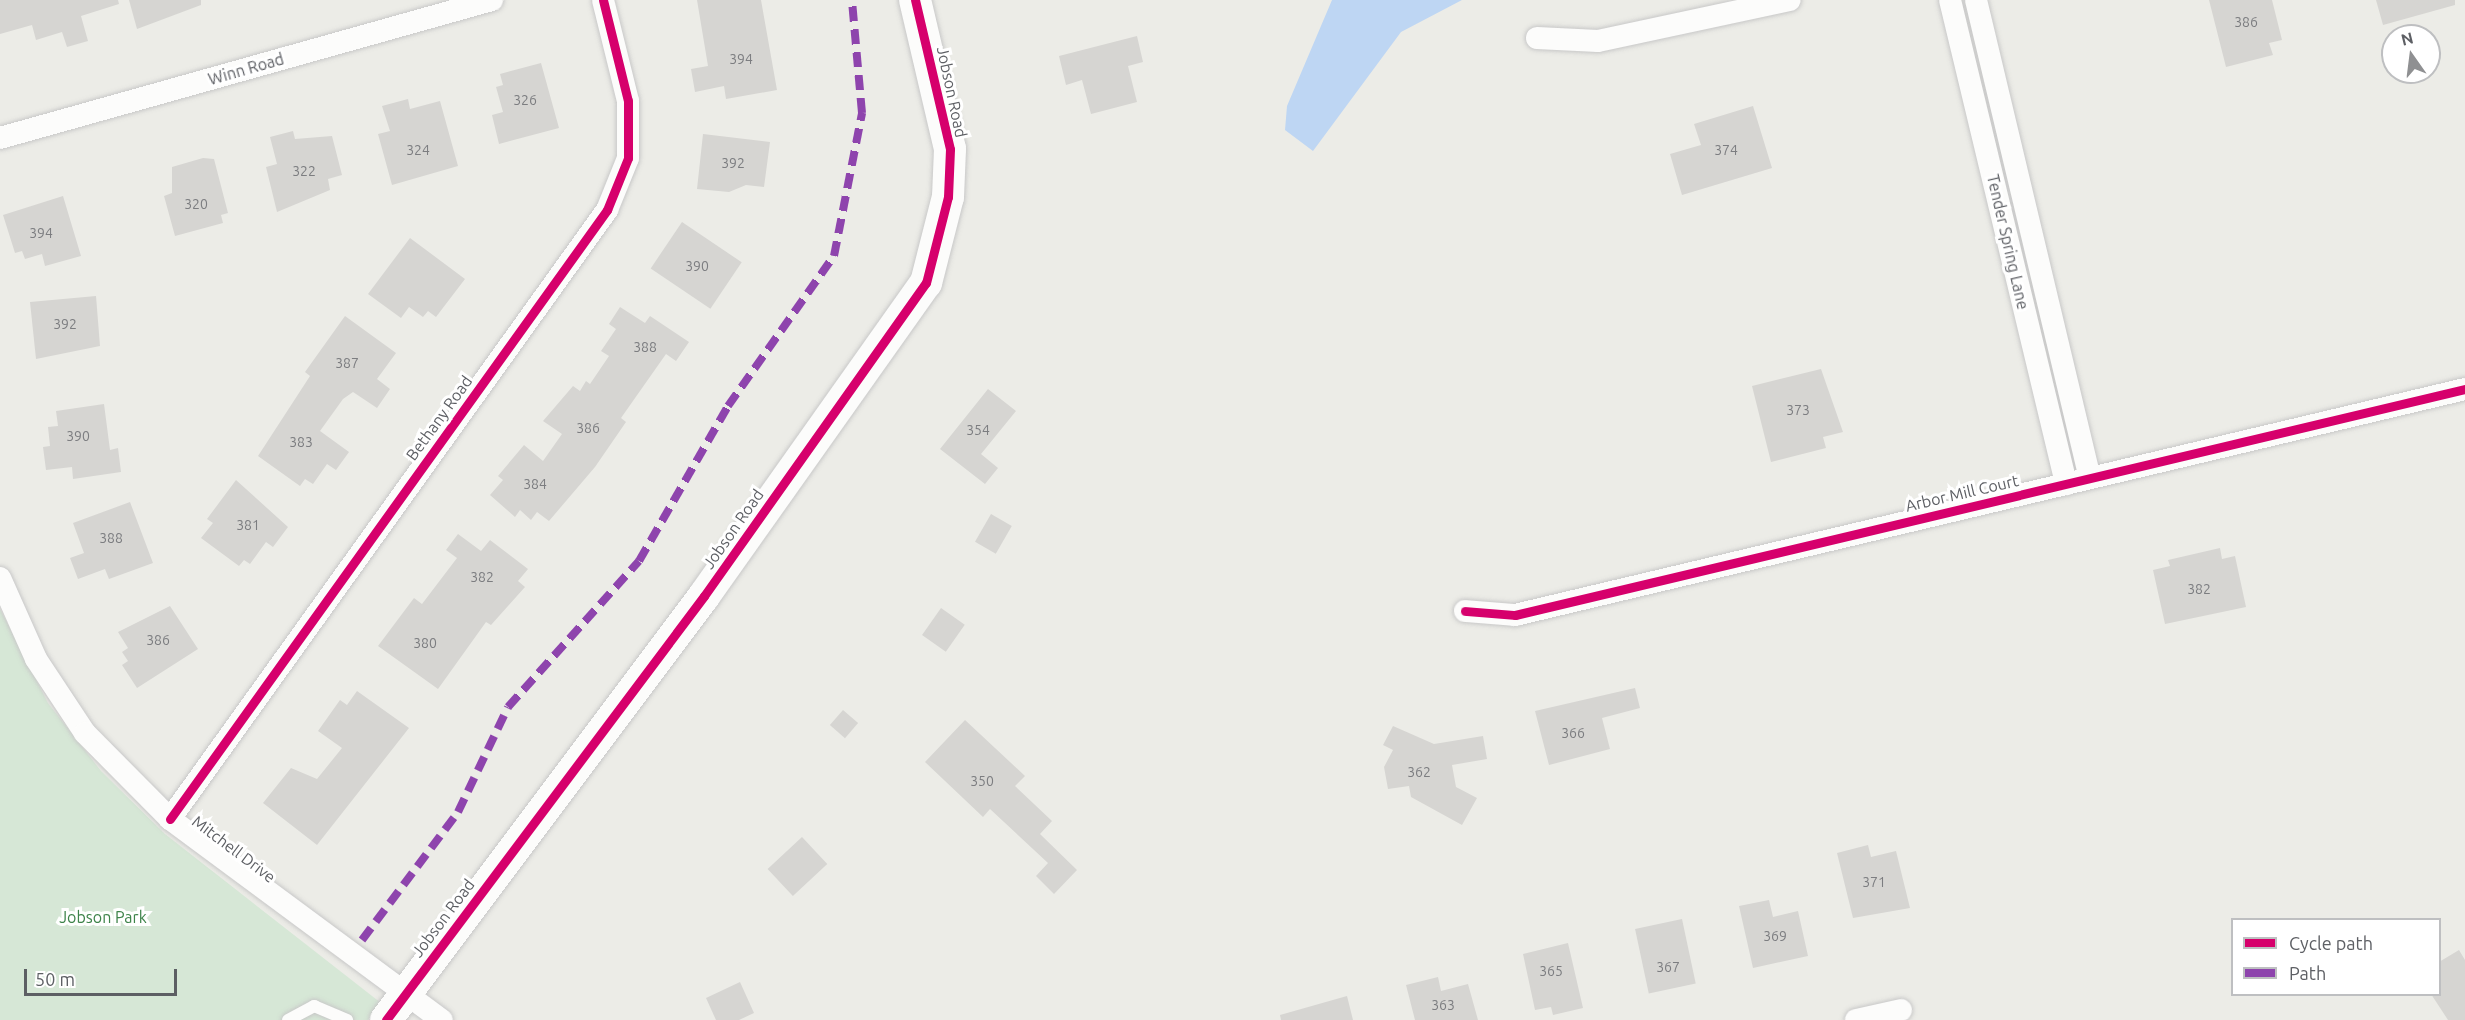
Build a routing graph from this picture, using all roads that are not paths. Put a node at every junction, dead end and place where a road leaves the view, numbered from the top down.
1 (492, 0) edge
2 (603, 0) edge
3 (915, 0) edge
4 (1790, 0) edge
5 (1950, 0) edge
6 (1976, 0) edge
7 (1537, 38) dead end
8 (0, 138) edge
9 (2465, 388) edge
10 (2090, 478) junction
11 (2066, 484) junction
12 (1, 584) edge
13 (1465, 611) dead end
14 (170, 819) junction
15 (404, 995) junction
16 (1901, 1010) dead end
17 (288, 1020) edge
18 (347, 1020) edge
19 (386, 1020) edge
20 (442, 1020) edge
21 (1856, 1020) edge

1 - 8 street, Winn Road
2 - 14 street, Bethany Road
3 - 15 street, Jobson Road
4 - 7 street
5 - 11 street, Tender Spring Lane
6 - 10 street, Tender Spring Lane
9 - 10 street, Arbor Mill Court
10 - 11 street, Arbor Mill Court
11 - 13 street, Arbor Mill Court
12 - 14 street, Mitchell Drive
14 - 15 street, Mitchell Drive
15 - 19 street, Jobson Road
15 - 20 street, Mitchell Drive
16 - 21 street
17 - 18 lane

